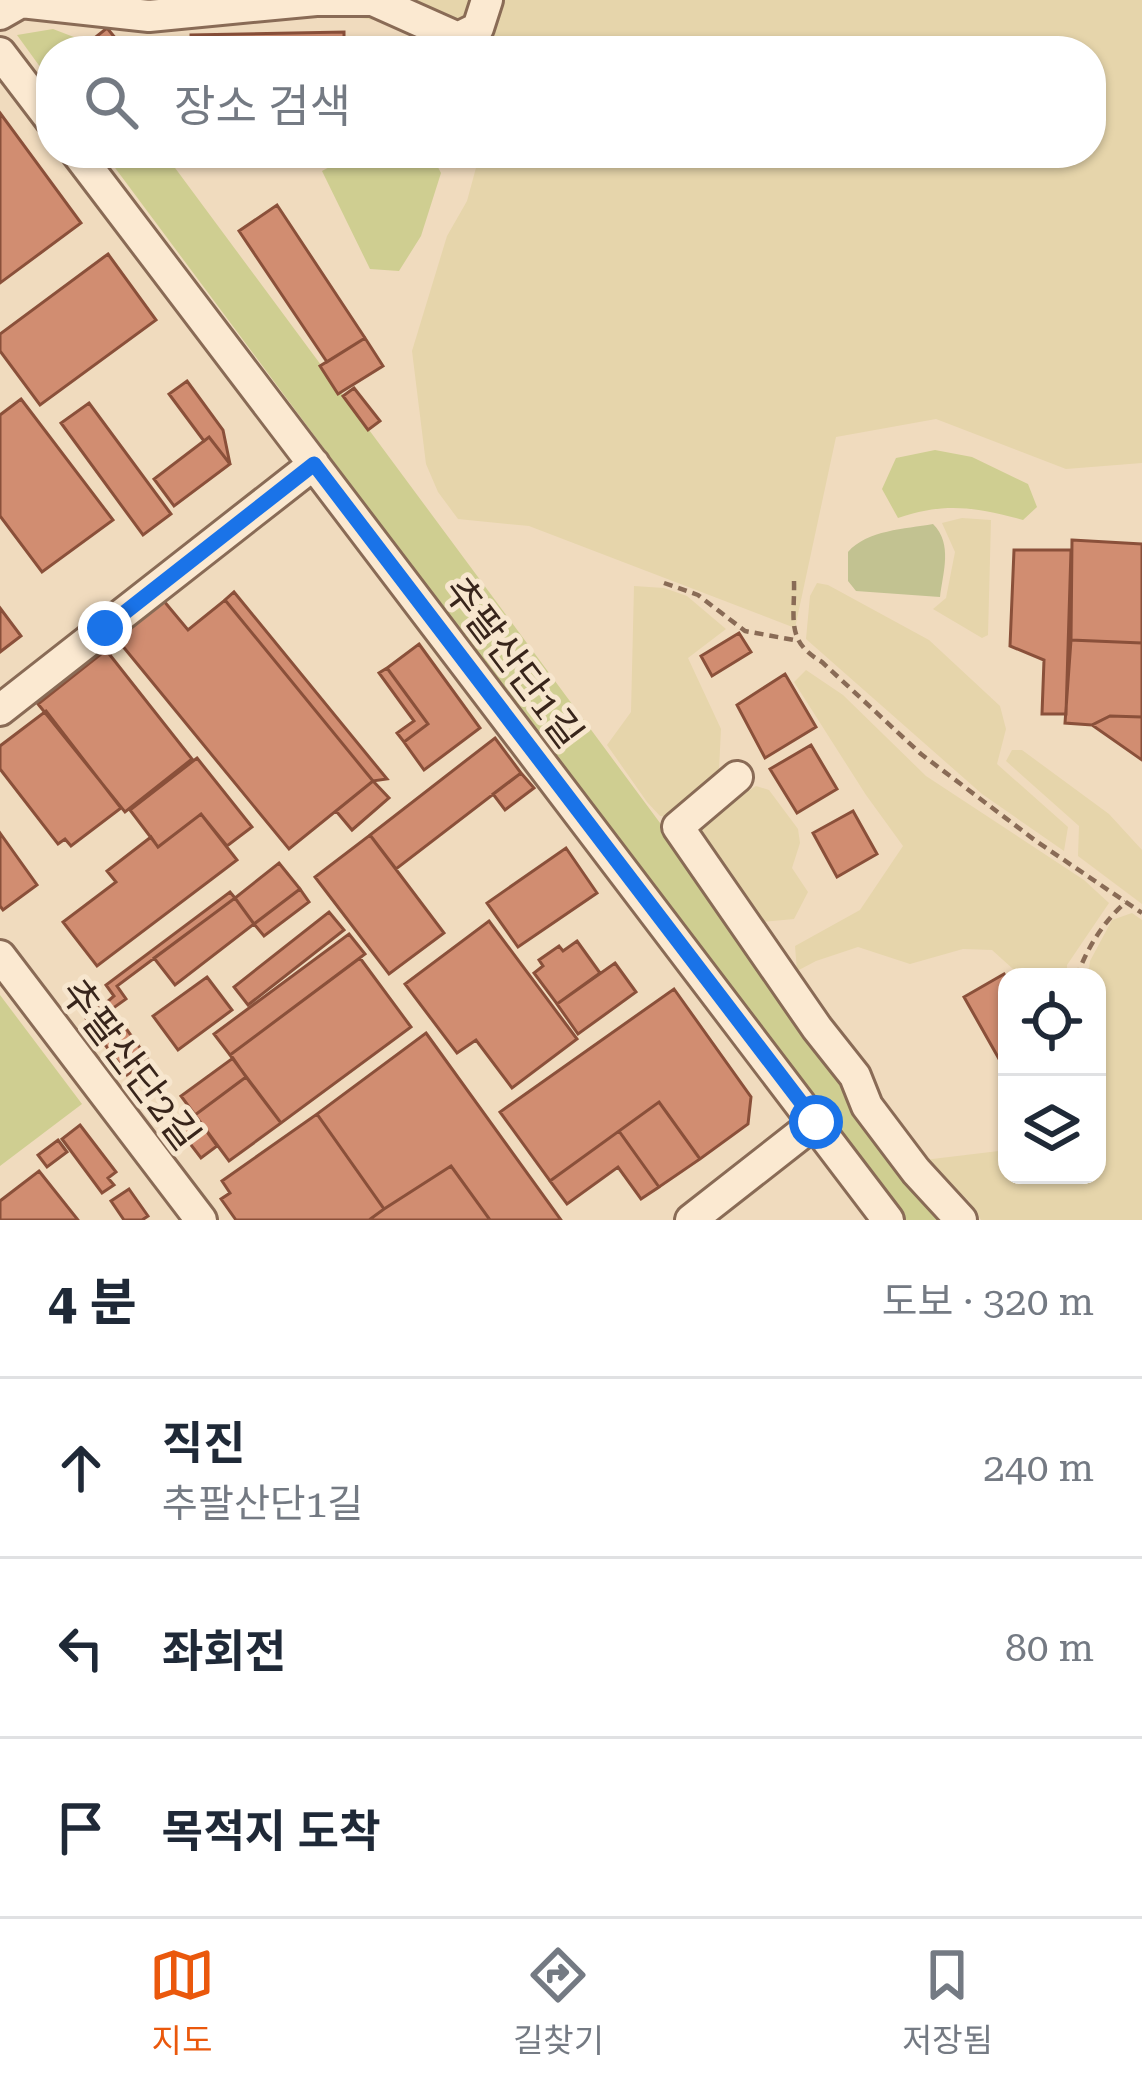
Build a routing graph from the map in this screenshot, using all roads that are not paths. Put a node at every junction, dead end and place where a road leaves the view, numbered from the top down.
1 (487, 0) edge
2 (0, 14) edge
3 (454, 36) edge
4 (462, 36) edge
5 (0, 52) edge
6 (36, 99) edge
7 (87, 168) edge
8 (314, 464) junction
9 (0, 710) edge
10 (737, 778) dead end
11 (0, 956) edge
12 (816, 1122) junction
13 (201, 1220) edge
14 (691, 1220) edge
15 (888, 1220) edge
16 (961, 1220) edge

1 - 4 street
2 - 3 street
5 - 6 street
7 - 8 street, 추팔산단1길
8 - 9 street
8 - 12 street, 추팔산단1길
10 - 16 street
11 - 13 street, 추팔산단2길
12 - 14 street
12 - 15 street, 추팔산단1길

